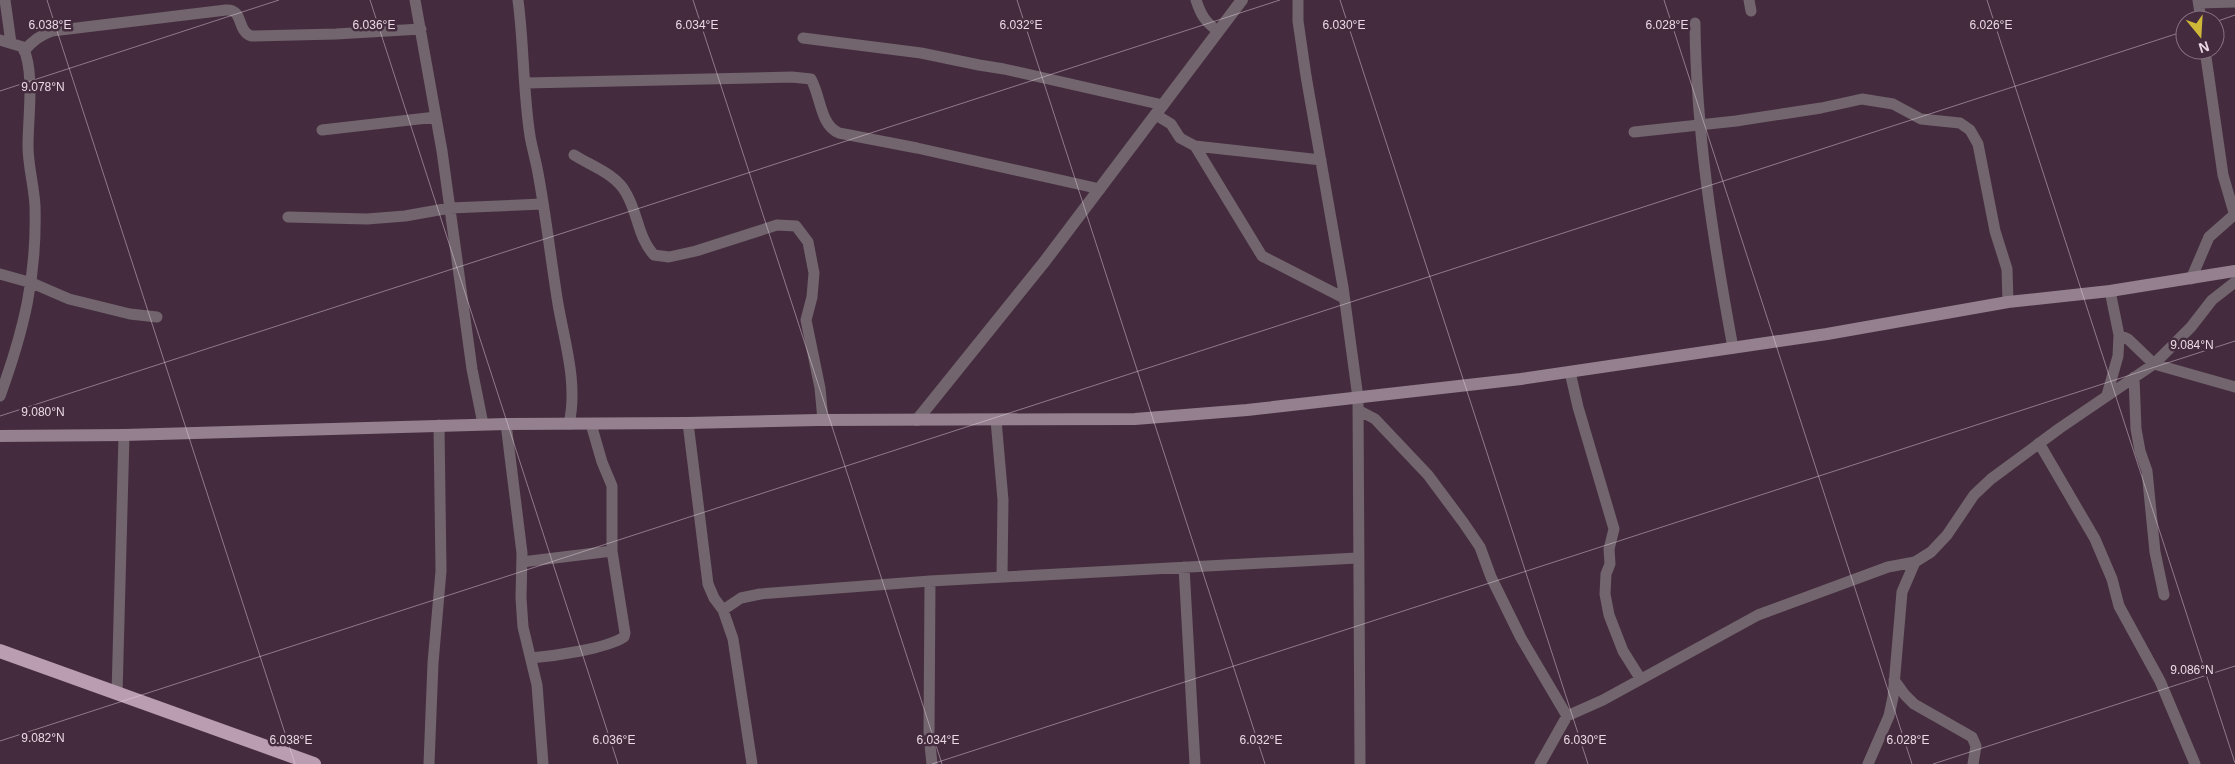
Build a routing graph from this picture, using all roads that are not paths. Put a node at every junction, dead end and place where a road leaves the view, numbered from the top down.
1 (5, 0) edge
2 (415, 0) edge
3 (518, 0) edge
4 (1196, 0) edge
5 (1242, 0) edge
6 (1298, 0) edge
7 (2199, 2) edge
8 (2235, 2) edge
9 (1695, 23) dead end
10 (421, 29) junction
11 (1218, 31) junction
12 (803, 38) dead end
13 (6, 41) edge
14 (24, 51) junction
15 (2206, 60) edge
16 (526, 83) junction
17 (1160, 110) junction
18 (436, 117) junction
19 (1699, 125) junction
20 (322, 130) dead end
21 (1634, 132) dead end
22 (1195, 146) junction
23 (574, 155) dead end
24 (1321, 160) junction
25 (2235, 173) edge
26 (2223, 175) junction
27 (1100, 189) junction
28 (542, 204) junction
29 (450, 208) junction
30 (2235, 215) edge
31 (288, 217) dead end
32 (2235, 271) edge
33 (0, 274) edge
34 (2191, 279) junction
35 (2235, 282) edge
36 (32, 283) junction
37 (2110, 291) junction
38 (1344, 298) junction
39 (2008, 302) junction
40 (157, 317) dead end
41 (2119, 334) junction
42 (1733, 348) junction
43 (2154, 364) junction
44 (1570, 372) junction
45 (2134, 377) junction
46 (2235, 387) edge
47 (2107, 395) junction
48 (0, 396) edge
49 (1358, 404) junction
50 (824, 420) junction
51 (917, 420) junction
52 (996, 420) junction
53 (688, 423) junction
54 (483, 424) junction
55 (506, 424) junction
56 (568, 424) junction
57 (591, 424) junction
58 (439, 425) junction
59 (124, 435) junction
60 (0, 436) edge
61 (2038, 443) junction
62 (612, 551) junction
63 (1357, 558) junction
64 (522, 562) junction
65 (1915, 562) junction
66 (1184, 567) junction
67 (1002, 577) junction
68 (930, 581) junction
69 (2164, 595) dead end
70 (723, 610) junction
71 (0, 651) edge
72 (531, 658) junction
73 (1640, 678) junction
74 (1894, 680) junction
75 (117, 694) junction
76 (1567, 716) junction
77 (295, 761) edge
78 (314, 764) edge
79 (429, 764) edge
80 (544, 764) edge
81 (752, 764) edge
82 (932, 764) edge
83 (1195, 764) edge
84 (1360, 764) edge
85 (1540, 764) edge
86 (1868, 764) edge
87 (1973, 764) edge
88 (2196, 764) edge

1 - 13 street
2 - 10 street
3 - 16 street
4 - 11 street
5 - 11 street
6 - 24 street
7 - 8 street
9 - 19 street
10 - 14 street
10 - 18 street
11 - 17 street
12 - 17 street
13 - 14 street
14 - 36 street
15 - 26 street
16 - 27 street
16 - 28 street
17 - 22 street
17 - 27 street
18 - 20 street
18 - 29 street
19 - 21 street
19 - 39 street
19 - 42 street
22 - 24 street
22 - 38 street
23 - 50 street
24 - 38 street
25 - 26 street
26 - 30 street
27 - 51 street
28 - 29 street
28 - 56 street
29 - 31 street
29 - 54 street
30 - 34 street
32 - 34 main road
33 - 36 street
34 - 37 main road
35 - 43 street
36 - 40 street
36 - 48 street
37 - 39 main road
37 - 41 street
38 - 49 street
39 - 42 main road
41 - 43 street
41 - 47 street
42 - 44 main road
43 - 45 street
43 - 46 street
44 - 49 main road
44 - 73 street
45 - 47 street
45 - 69 street
47 - 61 street
49 - 52 main road
49 - 63 street
49 - 76 street
50 - 51 main road
50 - 53 main road
51 - 52 main road
52 - 67 street
53 - 57 main road
53 - 70 street
54 - 55 main road
54 - 58 main road
55 - 56 main road
55 - 64 street
56 - 57 main road
57 - 62 street
58 - 59 main road
58 - 79 street
59 - 60 main road
59 - 75 street
61 - 65 street
61 - 88 street
62 - 64 street
62 - 72 street
63 - 66 street
63 - 84 street
64 - 72 street
65 - 73 street
65 - 74 street
66 - 67 street
66 - 83 street
67 - 68 street
68 - 70 street
68 - 82 street
70 - 81 street
71 - 75 highway
72 - 80 street
73 - 76 street
74 - 86 street
74 - 87 street
75 - 77 highway
76 - 85 street
77 - 78 highway

